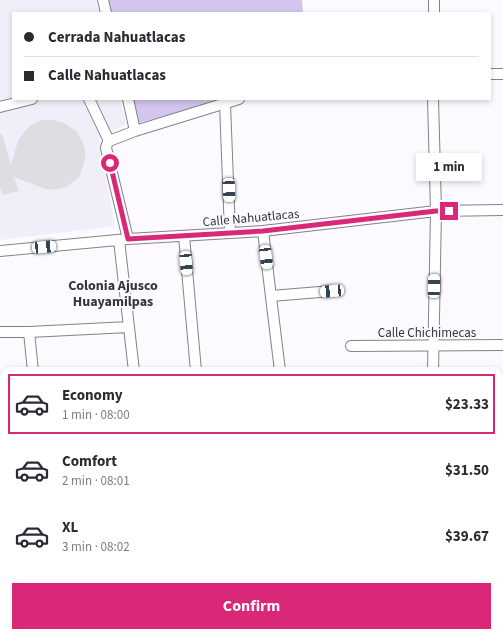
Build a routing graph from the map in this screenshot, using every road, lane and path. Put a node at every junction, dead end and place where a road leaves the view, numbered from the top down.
1 (103, 0) edge
2 (434, 0) edge
3 (106, 12) edge
4 (434, 12) edge
5 (491, 74) edge
6 (503, 74) edge
7 (28, 100) edge
8 (90, 100) edge
9 (128, 100) edge
10 (236, 100) edge
11 (434, 100) edge
12 (225, 104) junction
13 (0, 107) edge
14 (135, 131) junction
15 (108, 145) junction
16 (503, 210) edge
17 (436, 211) junction
18 (263, 231) junction
19 (230, 233) junction
20 (184, 236) junction
21 (123, 240) junction
22 (0, 251) edge
23 (332, 291) dead end
24 (271, 296) junction
25 (129, 327) junction
26 (0, 332) edge
27 (29, 332) junction
28 (503, 345) edge
29 (352, 346) dead end
30 (434, 346) junction
31 (33, 367) edge
32 (134, 367) edge
33 (196, 367) edge
34 (280, 367) edge
35 (433, 367) edge

1 - 3 street
2 - 4 street
5 - 6 street
7 - 13 street
8 - 15 street
9 - 14 street
10 - 12 street
11 - 17 street
12 - 14 street
12 - 19 street
14 - 15 street
15 - 21 street
16 - 17 street, Calle Nahuatlacas
17 - 18 street, Calle Nahuatlacas
17 - 30 street
18 - 19 street, Calle Nahuatlacas
18 - 24 street
19 - 20 street, Calle Nahuatlacas
20 - 21 street, Calle Nahuatlacas
20 - 33 street
21 - 22 street, Calle Nahuatlacas
21 - 25 street
23 - 24 street
24 - 34 street
25 - 27 street
25 - 32 street
26 - 27 street
27 - 31 street
28 - 30 street, Calle Chichimecas
29 - 30 street, Calle Chichimecas
30 - 35 street

